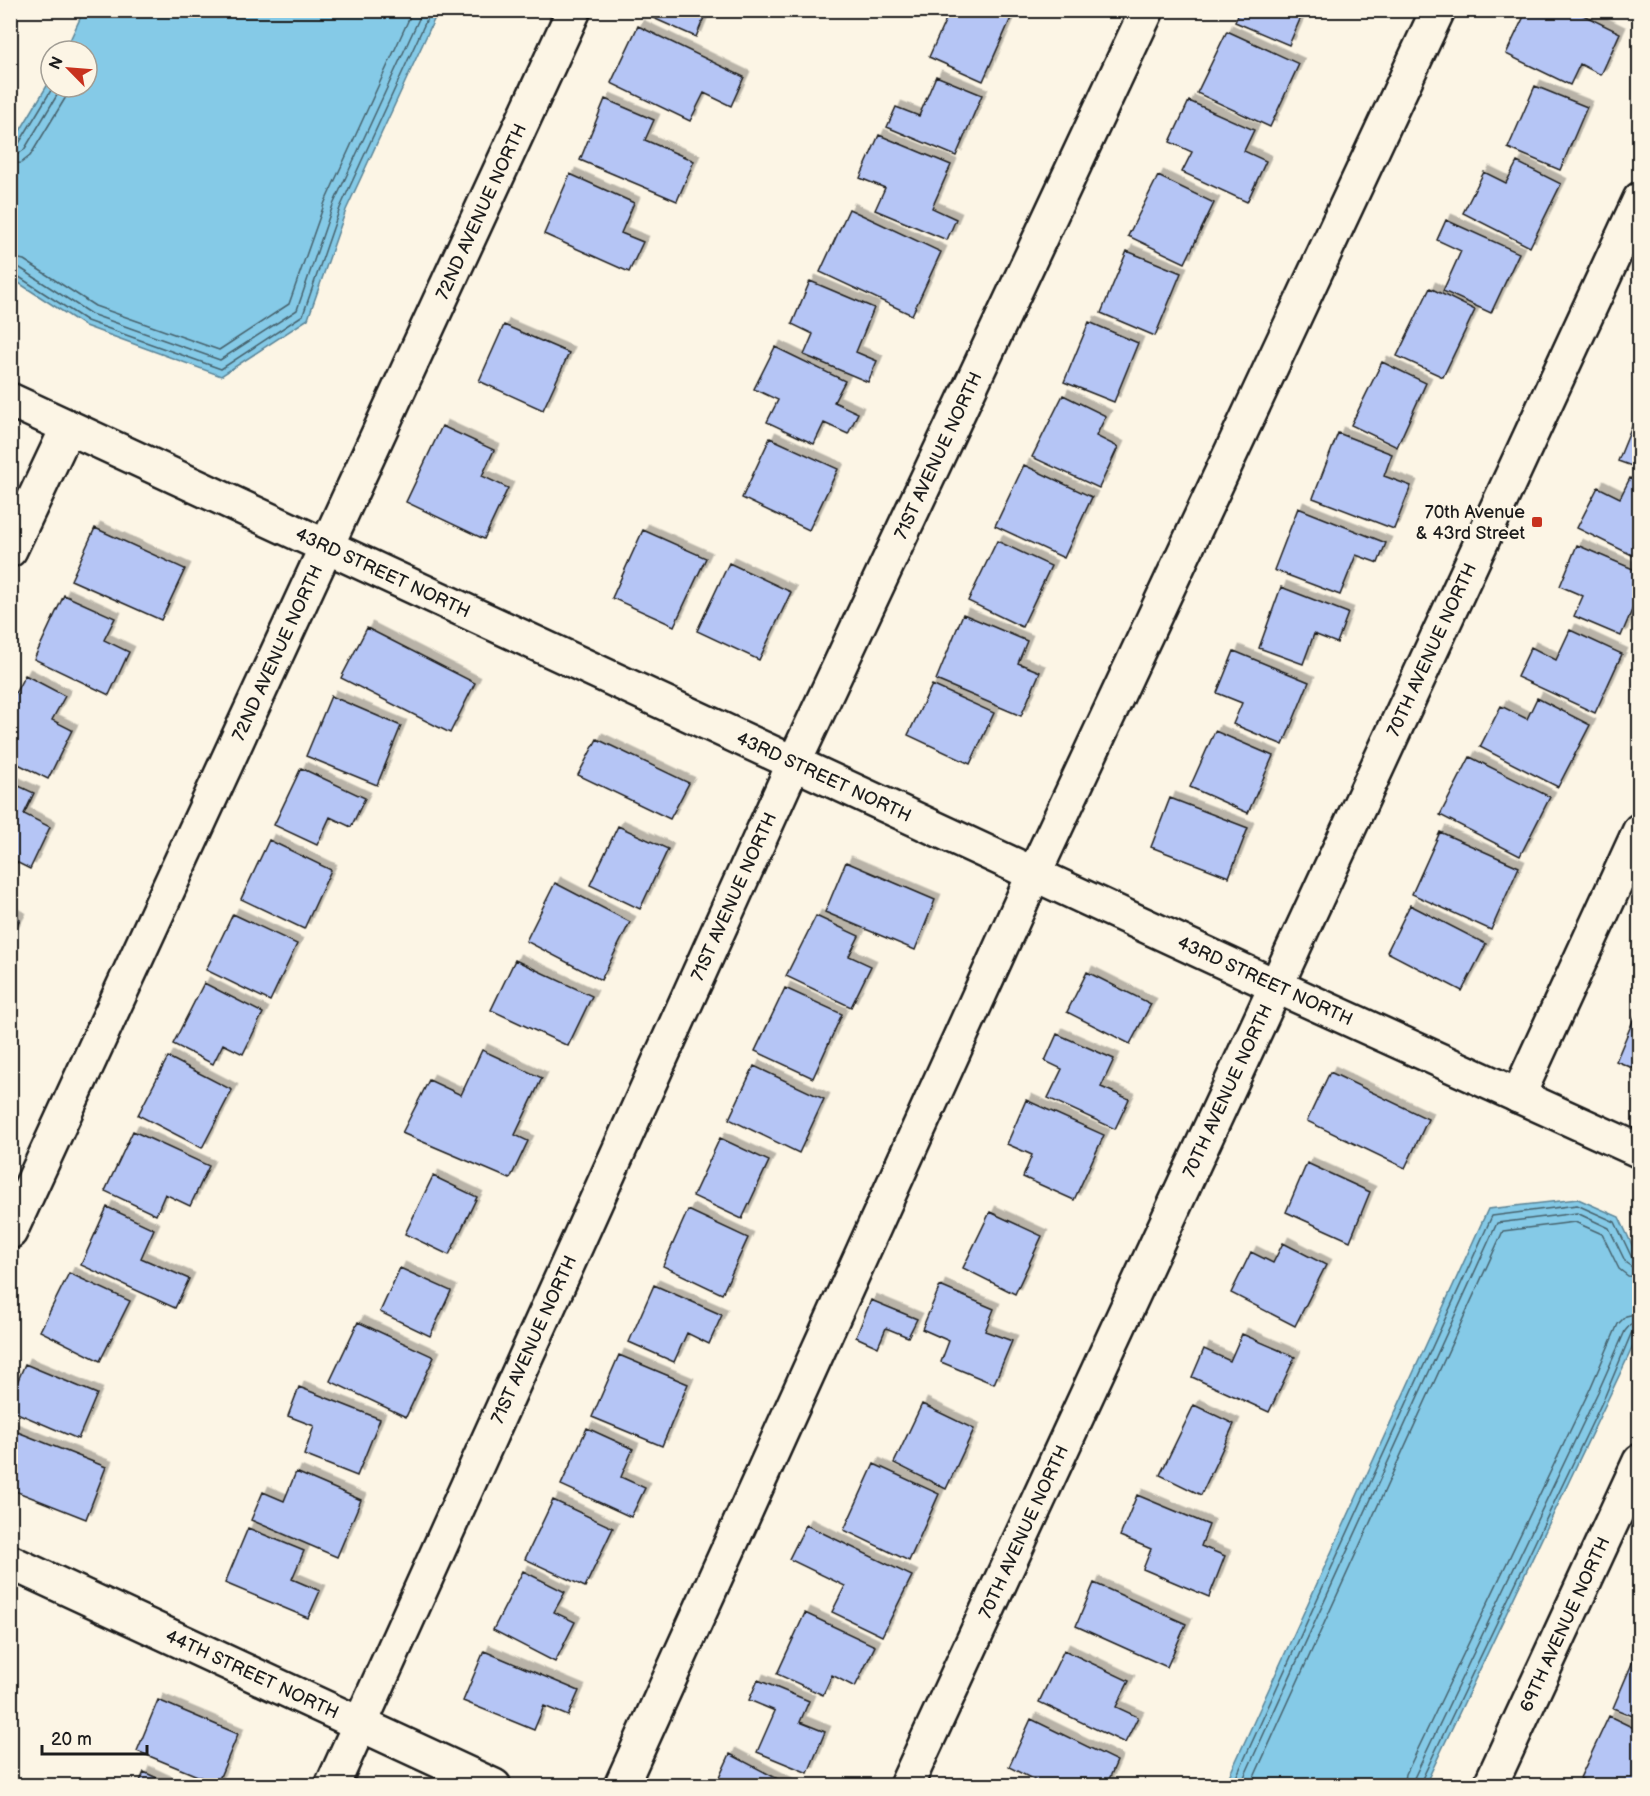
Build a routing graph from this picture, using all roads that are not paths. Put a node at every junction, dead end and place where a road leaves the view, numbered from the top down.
1 (574, 10) edge
2 (1147, 10) edge
3 (1438, 10) edge
4 (1640, 198) edge
5 (10, 400) edge
6 (68, 427) junction
7 (326, 546) junction
8 (10, 550) edge
9 (794, 763) junction
10 (1640, 830) edge
11 (1034, 874) junction
12 (1276, 986) junction
13 (1518, 1096) junction
14 (1640, 1151) edge
15 (10, 1232) edge
16 (1640, 1461) edge
17 (10, 1562) edge
18 (360, 1724) junction
19 (332, 1785) edge
20 (494, 1785) edge
21 (621, 1785) edge
22 (906, 1785) edge
23 (1490, 1785) edge

1 - 7 street, 72ND AVENUE NORTH
2 - 9 street, 71ST AVENUE NORTH
3 - 11 street
4 - 12 street, 70TH AVENUE NORTH
5 - 6 street, 43RD STREET NORTH
6 - 7 street, 43RD STREET NORTH
6 - 8 street
7 - 9 street, 43RD STREET NORTH
7 - 15 street, 72ND AVENUE NORTH
9 - 11 street, 43RD STREET NORTH
9 - 18 street, 71ST AVENUE NORTH
10 - 13 street
11 - 12 street, 43RD STREET NORTH
11 - 21 street
12 - 13 street, 43RD STREET NORTH
12 - 22 street, 70TH AVENUE NORTH
13 - 14 street, 43RD STREET NORTH
16 - 23 street, 69TH AVENUE NORTH
17 - 18 street, 44TH STREET NORTH
18 - 19 street, 71ST AVENUE NORTH
18 - 20 street, 44TH STREET NORTH

